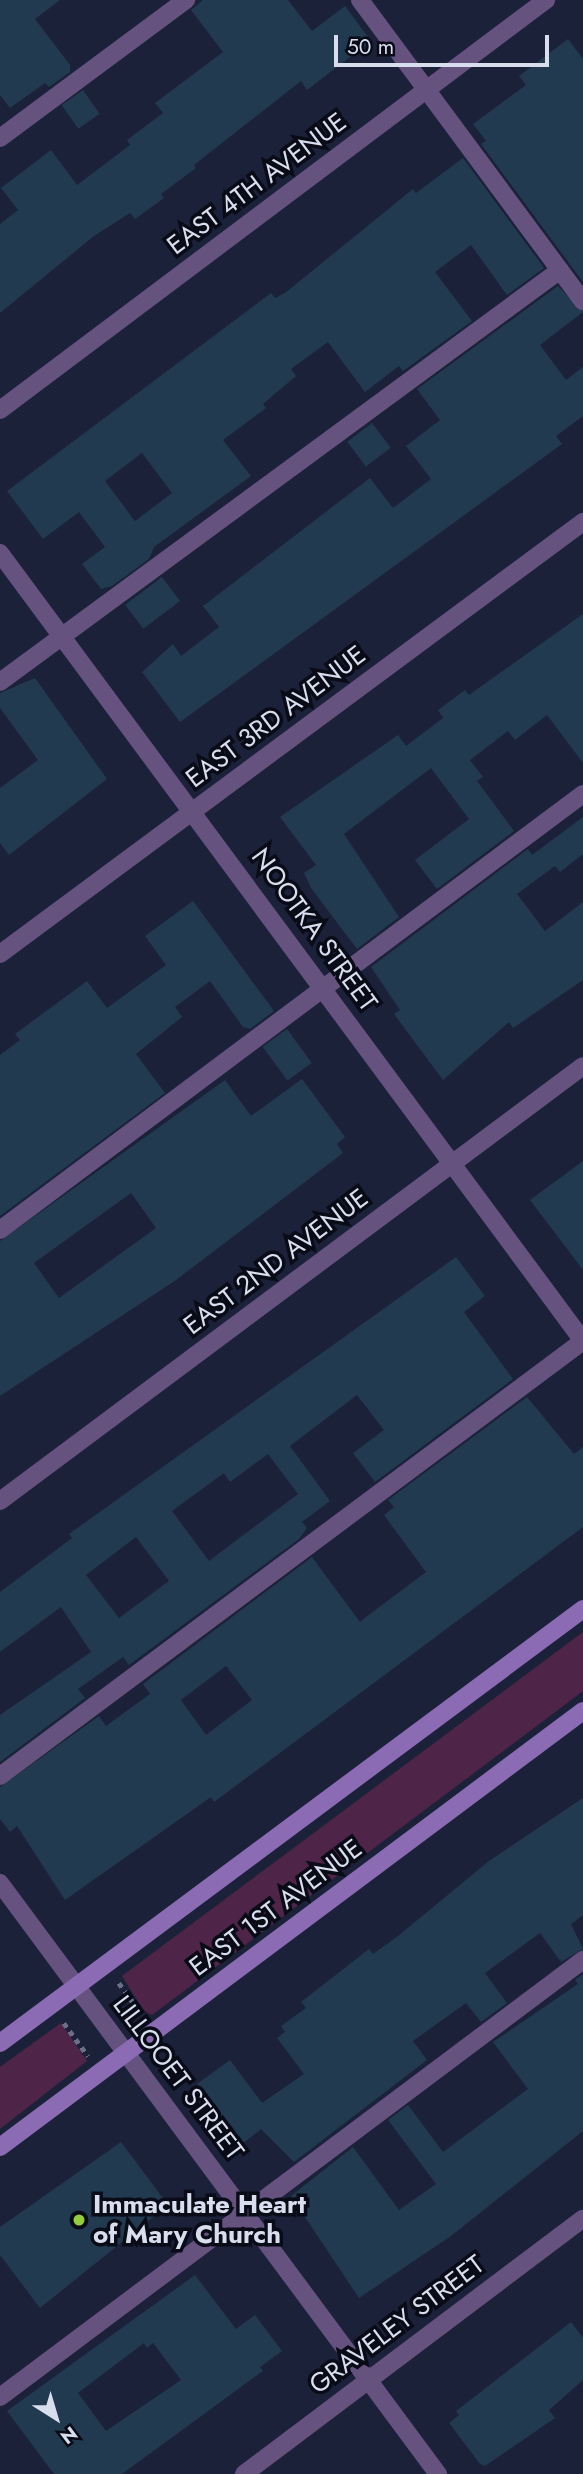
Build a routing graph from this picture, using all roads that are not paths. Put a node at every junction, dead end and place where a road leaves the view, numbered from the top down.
1 (186, 0) edge
2 (360, 0) edge
3 (547, 0) edge
4 (427, 89) junction
5 (0, 138) edge
6 (560, 270) junction
7 (583, 301) edge
8 (0, 410) edge
9 (583, 522) edge
10 (0, 553) edge
11 (61, 637) junction
12 (0, 682) edge
13 (583, 793) edge
14 (194, 810) junction
15 (0, 954) edge
16 (324, 989) junction
17 (583, 1066) edge
18 (452, 1164) junction
19 (0, 1230) edge
20 (583, 1341) edge
21 (0, 1501) edge
22 (583, 1609) edge
23 (583, 1711) edge
24 (0, 1776) edge
25 (0, 1883) edge
26 (583, 1960) edge
27 (76, 1987) junction
28 (0, 2043) edge
29 (126, 2053) junction
30 (0, 2147) edge
31 (247, 2214) junction
32 (583, 2219) edge
33 (369, 2380) junction
34 (0, 2397) edge
35 (244, 2474) edge
36 (438, 2474) edge

1 - 5 street
2 - 4 street
3 - 4 street, EAST 4TH AVENUE
4 - 6 street
4 - 8 street, EAST 4TH AVENUE
6 - 7 street
6 - 11 street
9 - 14 street, EAST 3RD AVENUE
10 - 11 street, NOOTKA STREET
11 - 12 street
11 - 14 street, NOOTKA STREET
13 - 16 street
14 - 15 street, EAST 3RD AVENUE
14 - 16 street, NOOTKA STREET
16 - 18 street, NOOTKA STREET
16 - 19 street
17 - 18 street, EAST 2ND AVENUE
18 - 20 street, NOOTKA STREET
18 - 21 street, EAST 2ND AVENUE
20 - 24 street
22 - 27 main road
23 - 29 main road, EAST 1ST AVENUE
25 - 27 street, LILLOOET STREET
26 - 31 street
27 - 28 main road
27 - 29 street, LILLOOET STREET
29 - 30 main road, EAST 1ST AVENUE
29 - 31 street, LILLOOET STREET
31 - 33 street, LILLOOET STREET
31 - 34 street
32 - 33 street, GRAVELEY STREET
33 - 35 street, GRAVELEY STREET
33 - 36 street, LILLOOET STREET

